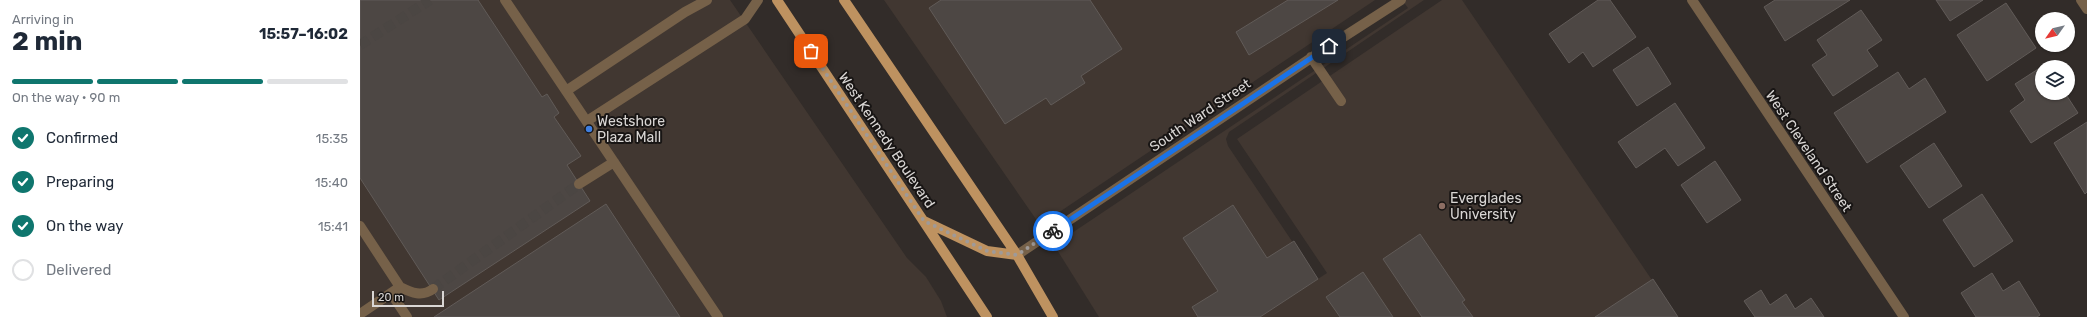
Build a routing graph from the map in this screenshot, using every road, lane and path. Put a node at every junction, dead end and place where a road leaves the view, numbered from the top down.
1 (505, 0) edge
2 (688, 0) edge
3 (707, 0) edge
4 (758, 0) edge
5 (777, 0) edge
6 (844, 0) edge
7 (1401, 0) edge
8 (1692, 0) edge
9 (2081, 0) edge
10 (2087, 9) edge
11 (685, 12) junction
12 (1311, 58) junction
13 (566, 91) junction
14 (1341, 101) dead end
15 (586, 121) junction
16 (614, 162) junction
17 (579, 184) tunnel mouth
18 (924, 221) junction
19 (360, 226) edge
20 (1017, 255) junction
21 (400, 287) junction
22 (433, 289) tunnel mouth
23 (391, 293) junction
24 (360, 314) edge
25 (407, 317) edge
26 (718, 317) edge
27 (987, 317) edge
28 (1053, 317) edge
29 (1904, 317) edge

1 - 13 street
2 - 11 street
3 - 11 street
4 - 15 street
5 - 18 main road, West Kennedy Boulevard
6 - 20 main road
7 - 12 street, South Ward Street
8 - 29 street, West Cleveland Street
9 - 10 street
11 - 13 street
12 - 14 street
12 - 20 street, South Ward Street
13 - 15 street
15 - 16 street
16 - 17 street
16 - 26 street
18 - 20 main road
18 - 27 main road, West Kennedy Boulevard
19 - 21 street
20 - 28 main road
21 - 22 street
21 - 23 street
23 - 24 street
23 - 25 street

